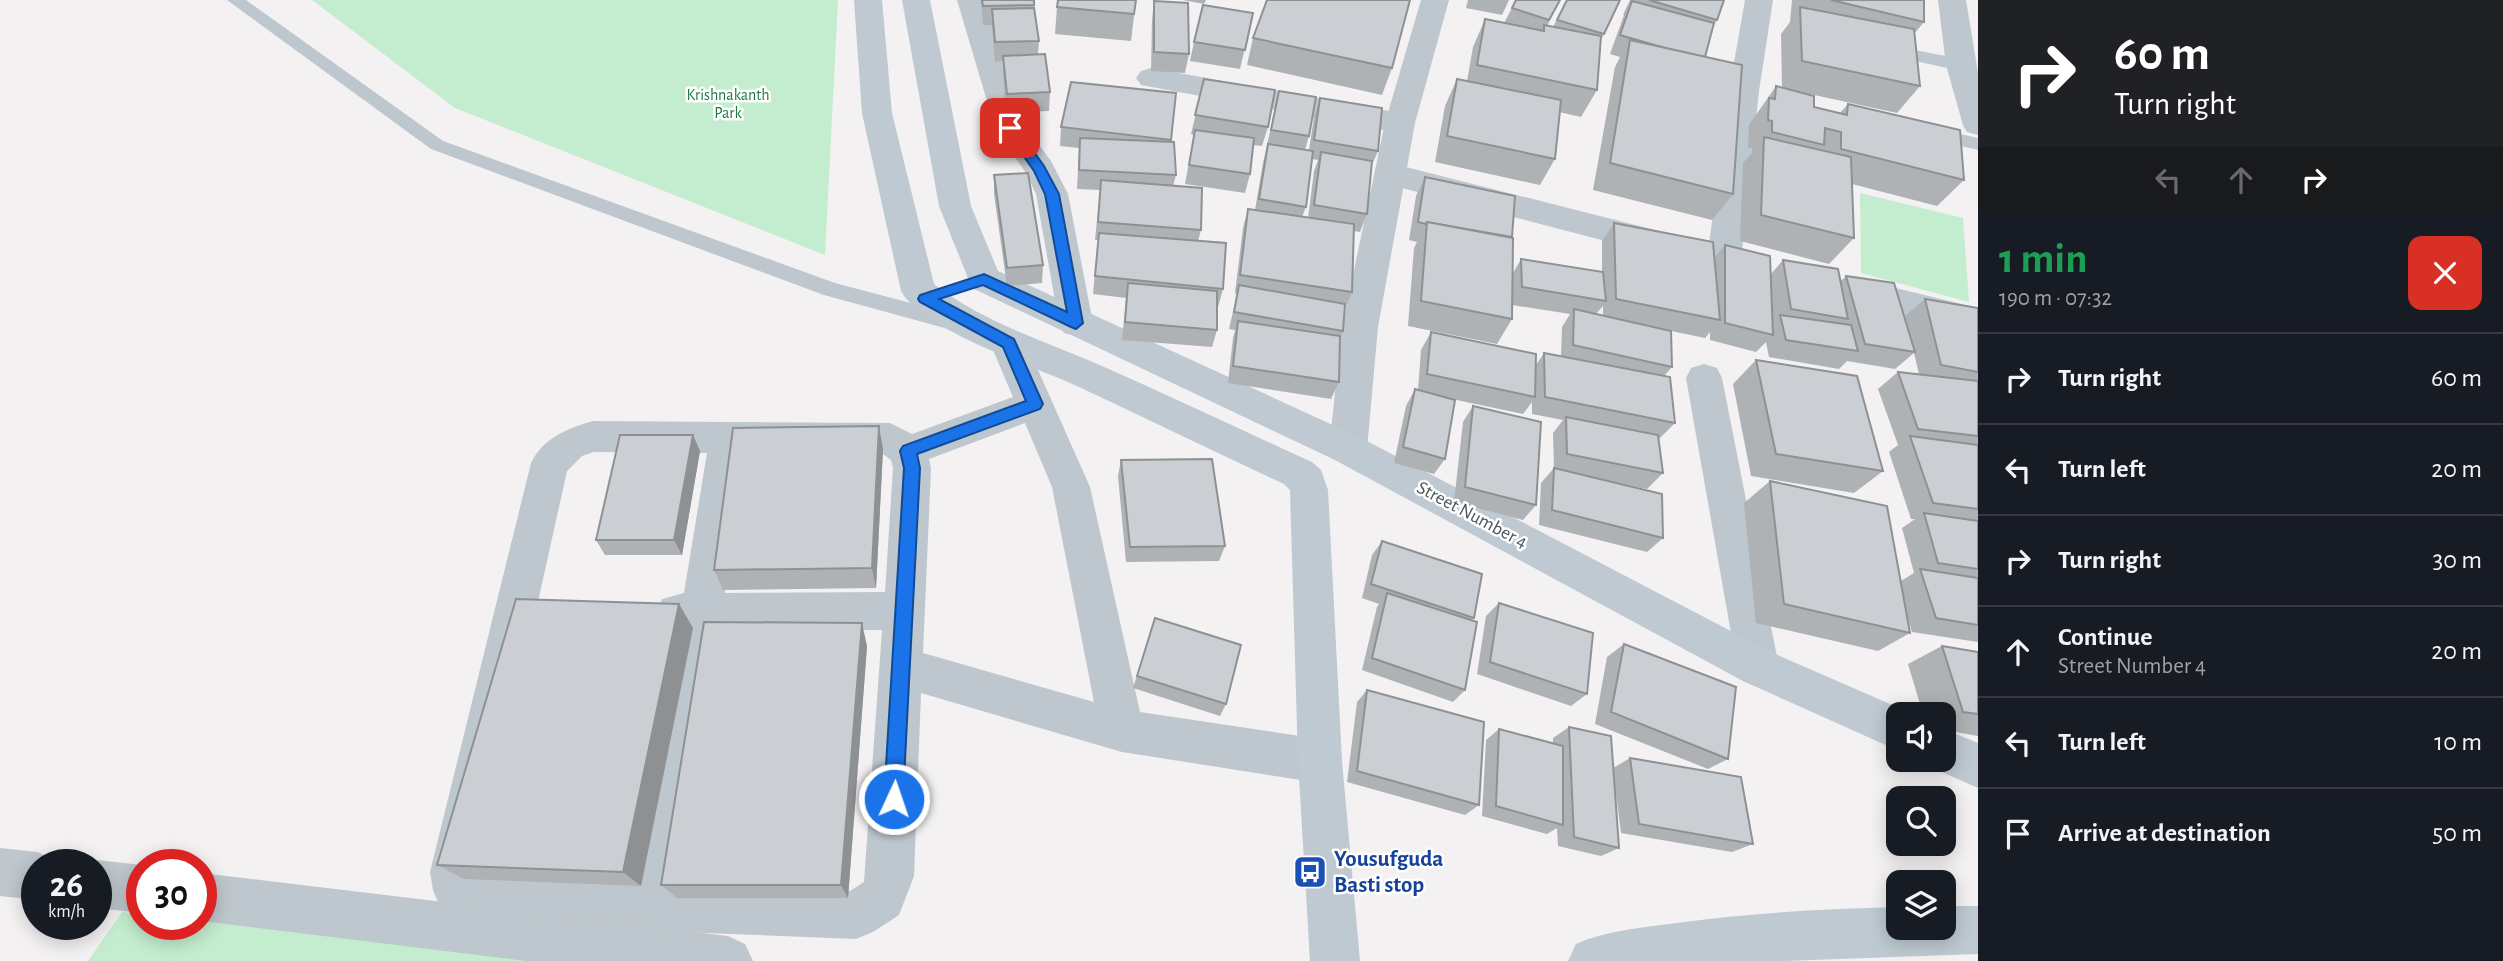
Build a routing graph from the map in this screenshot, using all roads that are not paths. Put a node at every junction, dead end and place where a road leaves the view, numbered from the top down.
1 (235, 0) edge
2 (868, 0) edge
3 (916, 0) edge
4 (971, 0) edge
5 (1435, 0) edge
6 (1759, 0) edge
7 (1951, 0) edge
8 (1865, 45) edge
9 (1961, 65) junction
10 (1151, 78) dead end
11 (1974, 95) edge
12 (1399, 123) junction
13 (1978, 125) edge
14 (1916, 130) edge
15 (1978, 144) edge
16 (1390, 173) junction
17 (984, 279) junction
18 (1818, 282) edge
19 (925, 299) junction
20 (1978, 321) edge
21 (1076, 323) junction
22 (995, 336) junction
23 (1704, 378) dead end
24 (1035, 404) junction
25 (728, 437) junction
26 (1348, 449) junction
27 (908, 451) junction
28 (904, 611) junction
29 (635, 612) edge
30 (701, 612) junction
31 (1758, 667) junction
32 (901, 671) junction
33 (1886, 724) edge
34 (1122, 731) junction
35 (1956, 756) edge
36 (1320, 761) junction
37 (1978, 766) edge
38 (0, 872) edge
39 (21, 874) edge
40 (217, 899) edge
41 (656, 907) junction
42 (1978, 930) edge
43 (728, 961) edge
44 (1335, 961) edge
45 (1593, 961) edge

1 - 22 lane
2 - 19 main road
3 - 17 main road
4 - 21 street
5 - 12 street
6 - 16 street
7 - 9 street
8 - 9 lane
9 - 11 street
10 - 12 street
11 - 13 street
12 - 16 street
14 - 15 lane
16 - 26 street
17 - 19 main road
17 - 21 main road, Street Number 4
18 - 20 street
19 - 22 main road
21 - 26 main road, Street Number 4
22 - 24 street
22 - 36 main road
23 - 31 street
24 - 27 street
24 - 34 street
25 - 27 street
25 - 30 street
25 - 41 street
26 - 31 main road, Street Number 4
27 - 28 street
28 - 30 street
28 - 32 street
29 - 30 street
30 - 41 street
31 - 33 main road, Street Number 4
32 - 34 street
32 - 41 street
34 - 36 street
35 - 37 main road
36 - 44 main road
38 - 39 street
40 - 43 street
42 - 45 main road

